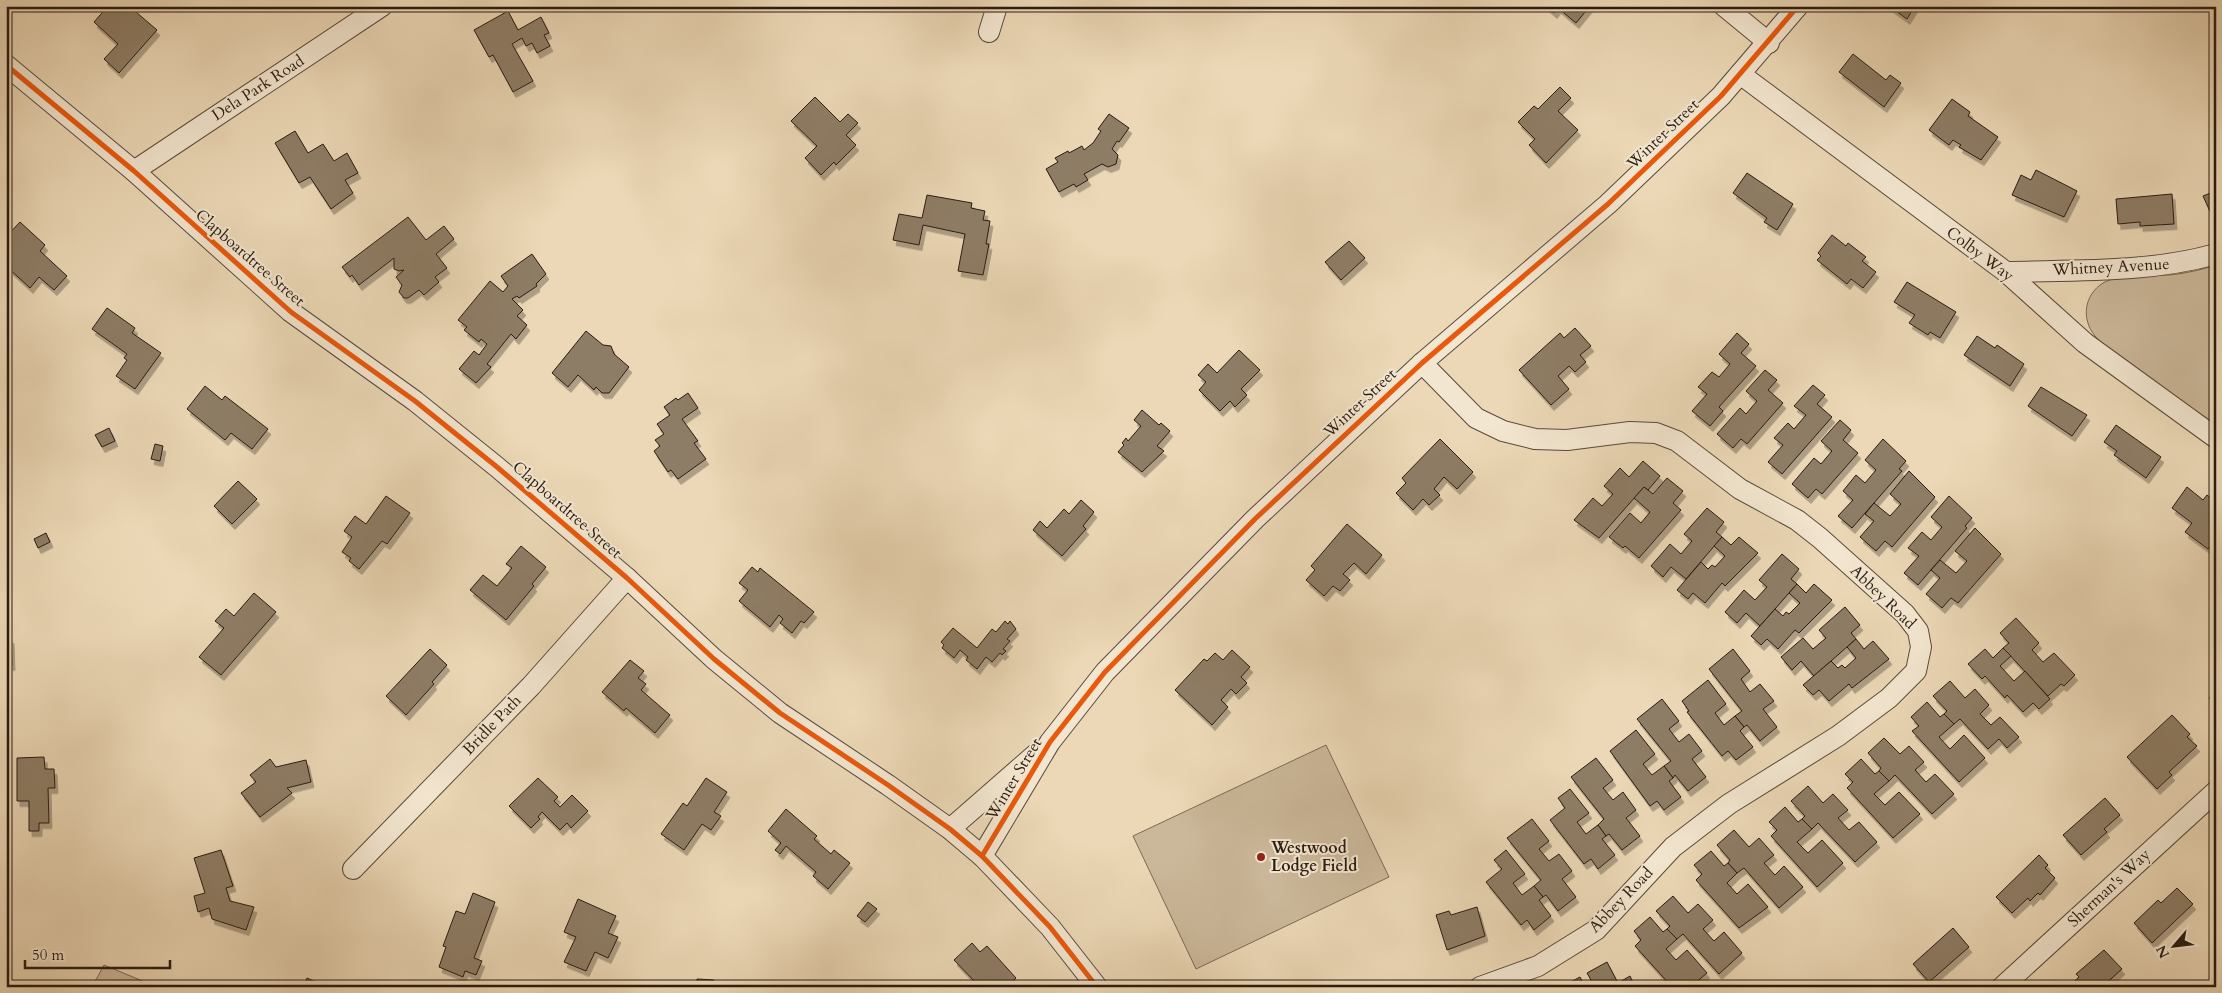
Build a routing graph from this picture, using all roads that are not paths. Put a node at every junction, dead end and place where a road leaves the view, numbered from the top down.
1 (382, 6) edge
2 (997, 6) edge
3 (1724, 6) edge
4 (1798, 6) edge
5 (989, 32) dead end
6 (1769, 43) junction
7 (6, 65) edge
8 (1740, 74) junction
9 (134, 171) junction
10 (2216, 254) edge
11 (2006, 272) junction
12 (1422, 363) junction
13 (2216, 438) edge
14 (627, 578) junction
15 (1050, 742) junction
16 (2216, 790) edge
17 (950, 830) junction
18 (982, 856) junction
19 (353, 869) dead end
20 (1097, 987) edge
21 (1480, 987) edge
22 (2002, 987) edge

1 - 9 street, Dela Park Road
2 - 5 street
3 - 6 street
4 - 6 street, Winter Street
6 - 8 street, Winter Street
7 - 9 street, Clapboardtree Street
8 - 11 street, Colby Way
8 - 12 street, Winter Street
9 - 14 street, Clapboardtree Street
10 - 11 street, Whitney Avenue
11 - 13 street, Colby Way
12 - 15 street, Winter Street
12 - 21 street, Abbey Road
14 - 17 street, Clapboardtree Street
14 - 19 street, Bridle Path
15 - 17 street, Winter Street
15 - 18 street, Winter Street
16 - 22 street, Sherman's Way
17 - 18 street, Clapboardtree Street
18 - 20 street, Clapboardtree Street

